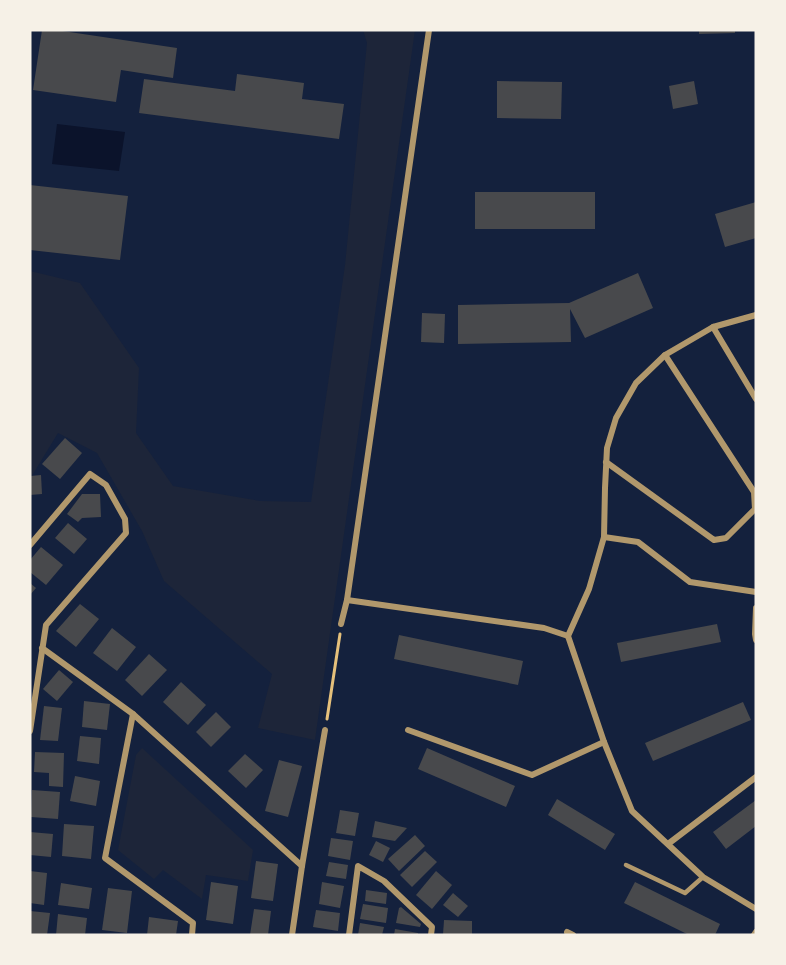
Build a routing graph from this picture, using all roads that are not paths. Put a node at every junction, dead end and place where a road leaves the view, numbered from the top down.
1 (429, 30) edge
2 (756, 315) edge
3 (713, 327) junction
4 (665, 355) junction
5 (756, 399) edge
6 (606, 462) junction
7 (604, 537) junction
8 (30, 544) edge
9 (756, 592) edge
10 (347, 600) junction
11 (756, 608) edge
12 (341, 624) road end
13 (568, 636) junction
14 (756, 640) edge
15 (42, 648) junction
16 (133, 714) junction
17 (326, 730) road end
18 (408, 730) dead end
19 (30, 731) edge
20 (604, 742) junction
21 (756, 777) edge
22 (668, 844) junction
23 (626, 865) dead end
24 (302, 866) junction
25 (703, 877) junction
26 (756, 909) edge
27 (192, 935) edge
28 (292, 935) edge
29 (349, 935) edge
30 (431, 935) edge

1 - 10 street
2 - 3 street
3 - 4 street
3 - 5 street
4 - 6 street
4 - 6 street
6 - 7 street
7 - 9 street
7 - 13 street
8 - 15 street
10 - 12 street
10 - 13 street
11 - 14 street
13 - 20 street
15 - 16 street
15 - 19 street
16 - 24 street
16 - 27 street
17 - 24 street
18 - 20 street
20 - 22 street
21 - 22 street
22 - 25 street
23 - 25 lane
24 - 28 street
25 - 26 street
29 - 30 street

